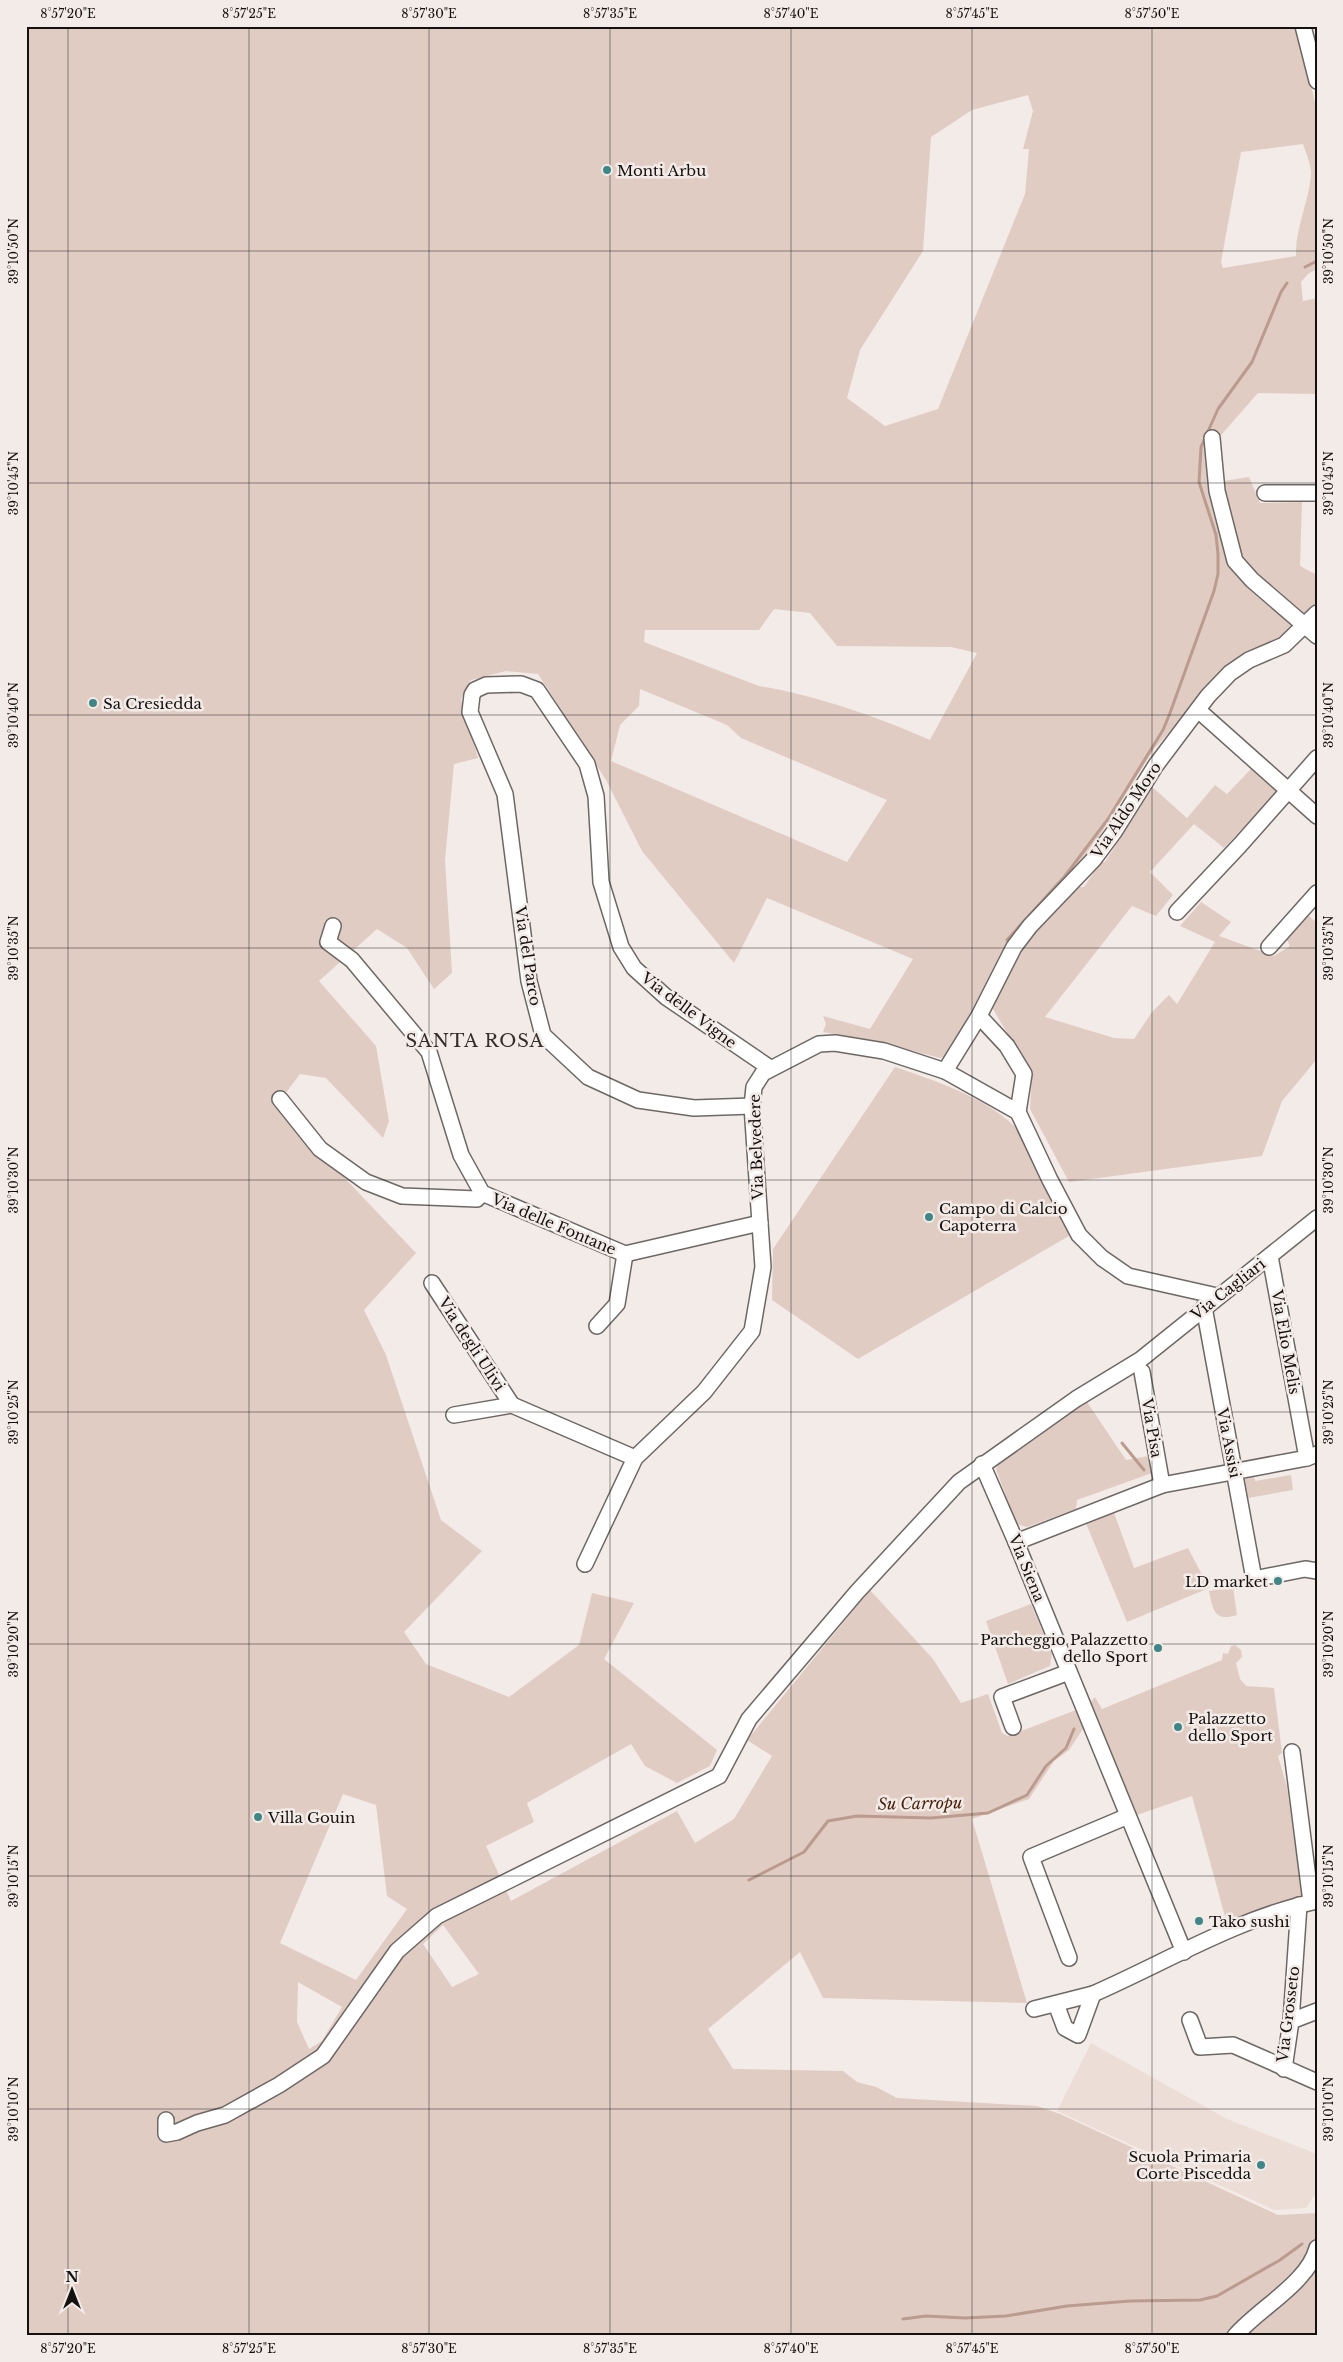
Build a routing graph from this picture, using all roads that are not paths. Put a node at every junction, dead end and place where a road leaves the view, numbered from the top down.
1 (1303, 26) edge
2 (1314, 55) edge
3 (1317, 81) edge
4 (1212, 438) dead end
5 (1265, 493) dead end
6 (1317, 493) edge
7 (1317, 613) edge
8 (1311, 632) edge
9 (1198, 710) junction
10 (470, 712) joint
11 (1317, 758) edge
12 (1287, 789) junction
13 (1317, 816) edge
14 (1317, 893) edge
15 (1177, 912) dead end
16 (333, 926) dead end
17 (1269, 947) dead end
18 (979, 1016) junction
19 (770, 1068) junction
20 (945, 1072) junction
21 (280, 1099) dead end
22 (752, 1106) junction
23 (1018, 1112) junction
24 (482, 1193) junction
25 (1317, 1218) edge
26 (760, 1223) junction
27 (625, 1254) junction
28 (1270, 1256) junction
29 (432, 1283) dead end
30 (1217, 1296) junction
31 (1204, 1307) junction
32 (597, 1326) dead end
33 (1141, 1366) junction
34 (512, 1405) junction
35 (454, 1415) dead end
36 (1312, 1456) edge
37 (635, 1458) junction
38 (982, 1464) junction
39 (1235, 1472) junction
40 (1162, 1485) junction
41 (1016, 1542) junction
42 (585, 1564) dead end
43 (1317, 1571) edge
44 (1069, 1672) junction
45 (1013, 1727) dead end
46 (1292, 1752) dead end
47 (1128, 1816) junction
48 (1309, 1903) edge
49 (1184, 1952) junction
50 (1069, 1958) dead end
51 (1093, 1994) junction
52 (1056, 2004) junction
53 (1034, 2009) dead end
54 (1317, 2011) edge
55 (1190, 2020) dead end
56 (1291, 2020) junction
57 (1284, 2069) junction
58 (1317, 2082) edge
59 (166, 2120) dead end
60 (1317, 2248) edge
61 (1235, 2336) edge

1 - 2 street
2 - 3 street
4 - 8 street
5 - 6 street
7 - 8 street, Via Aldo Moro
8 - 9 street, Via Aldo Moro
9 - 12 street
9 - 18 street, Via Aldo Moro
10 - 19 street, Via delle Vigne
10 - 22 street, Via del Parco
11 - 12 street
12 - 13 street
12 - 15 street
14 - 17 street
16 - 24 street, Via delle Fontane
18 - 20 street, Via Aldo Moro
18 - 23 street
19 - 20 street, Via Belvedere
19 - 22 street, Via Belvedere
20 - 23 street, Via Belvedere
21 - 24 street
22 - 26 street, Via Belvedere
23 - 30 street
24 - 27 street, Via delle Fontane
25 - 28 street, Via Cagliari
26 - 27 street, Via delle Fontane
26 - 37 street, Via Belvedere
27 - 32 street
28 - 30 street, Via Cagliari
28 - 36 street, Via Elio Melis
29 - 34 street, Via degli Ulivi
30 - 31 street, Via Cagliari
31 - 33 street, Via Cagliari
31 - 39 street, Via Assisi
33 - 38 street, Via Cagliari
33 - 40 street, Via Pisa
34 - 35 street, Via degli Ulivi
34 - 37 street, Via degli Ulivi
36 - 39 street
37 - 42 street
38 - 41 street, Via Siena
38 - 59 street, Via Cagliari
39 - 40 street
39 - 43 street, Via Assisi
40 - 41 street
41 - 44 street, Via Siena
44 - 45 street
44 - 47 street, Via Siena
46 - 48 street, Via Grosseto
47 - 49 street, Via Siena
47 - 50 street
48 - 49 street
48 - 56 street, Via Grosseto
49 - 51 street
51 - 52 street
51 - 52 street
52 - 53 street
54 - 56 street
55 - 57 street, Via Grosseto
56 - 57 street, Via Grosseto
57 - 58 street
60 - 61 street

